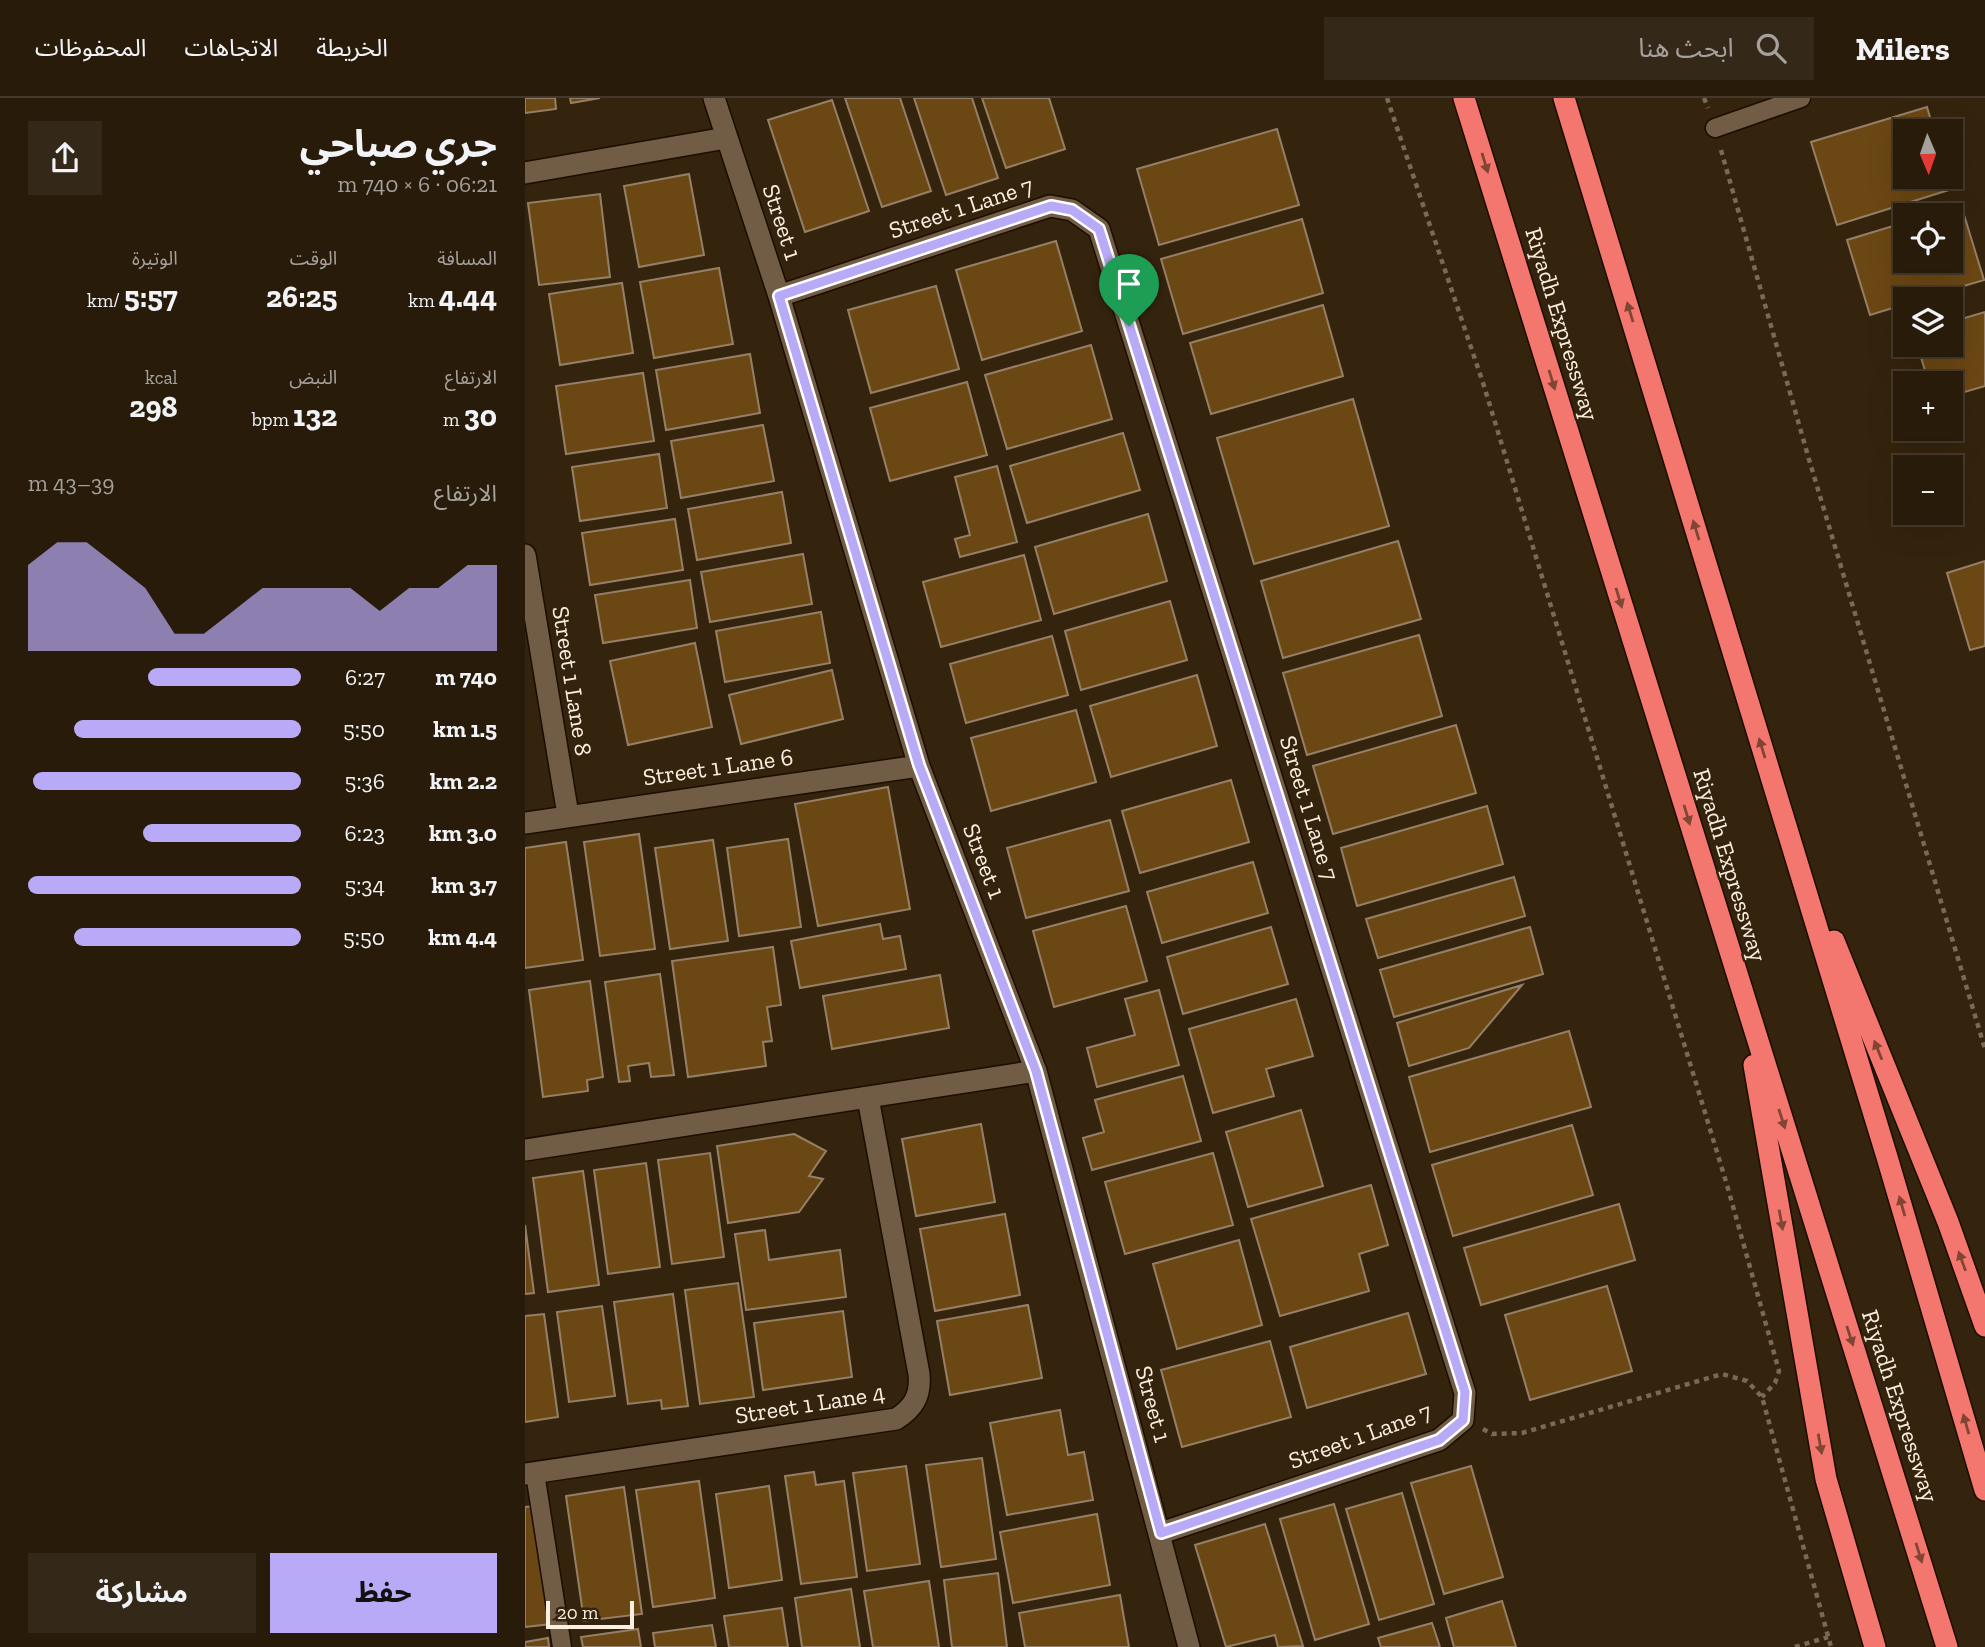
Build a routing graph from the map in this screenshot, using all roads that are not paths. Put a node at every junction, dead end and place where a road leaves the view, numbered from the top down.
1 (714, 98) edge
2 (1464, 98) edge
3 (1565, 98) edge
4 (1801, 98) edge
5 (1714, 128) road end
6 (726, 138) junction
7 (525, 173) edge
8 (779, 296) junction
9 (525, 555) edge
10 (919, 765) junction
11 (1782, 813) junction
12 (568, 815) junction
13 (525, 823) edge
14 (1739, 984) junction
15 (1036, 1071) junction
16 (868, 1098) junction
17 (525, 1150) edge
18 (1985, 1326) edge
19 (530, 1473) edge
20 (1985, 1490) edge
21 (1161, 1533) junction
22 (562, 1647) edge
23 (1189, 1647) edge
24 (1875, 1647) edge
25 (1947, 1647) edge

1 - 6 street, Street 1
2 -> 14 highway, Riyadh Expressway
11 -> 3 highway
4 - 5 lane
6 - 7 street
6 - 8 street, Street 1
8 - 10 street, Street 1
8 - 21 street, Street 1 Lane 7
9 - 12 street, Street 1 Lane 8
10 - 12 street, Street 1 Lane 6
10 - 15 street, Street 1
18 -> 11 highway
20 -> 11 highway
12 - 13 street, Street 1 Lane 6
14 -> 24 highway
14 -> 25 highway, Riyadh Expressway
15 - 16 street
15 - 21 street, Street 1
16 - 17 street
16 - 19 street, Street 1 Lane 4
19 - 22 lane
21 - 23 street, Street 1

